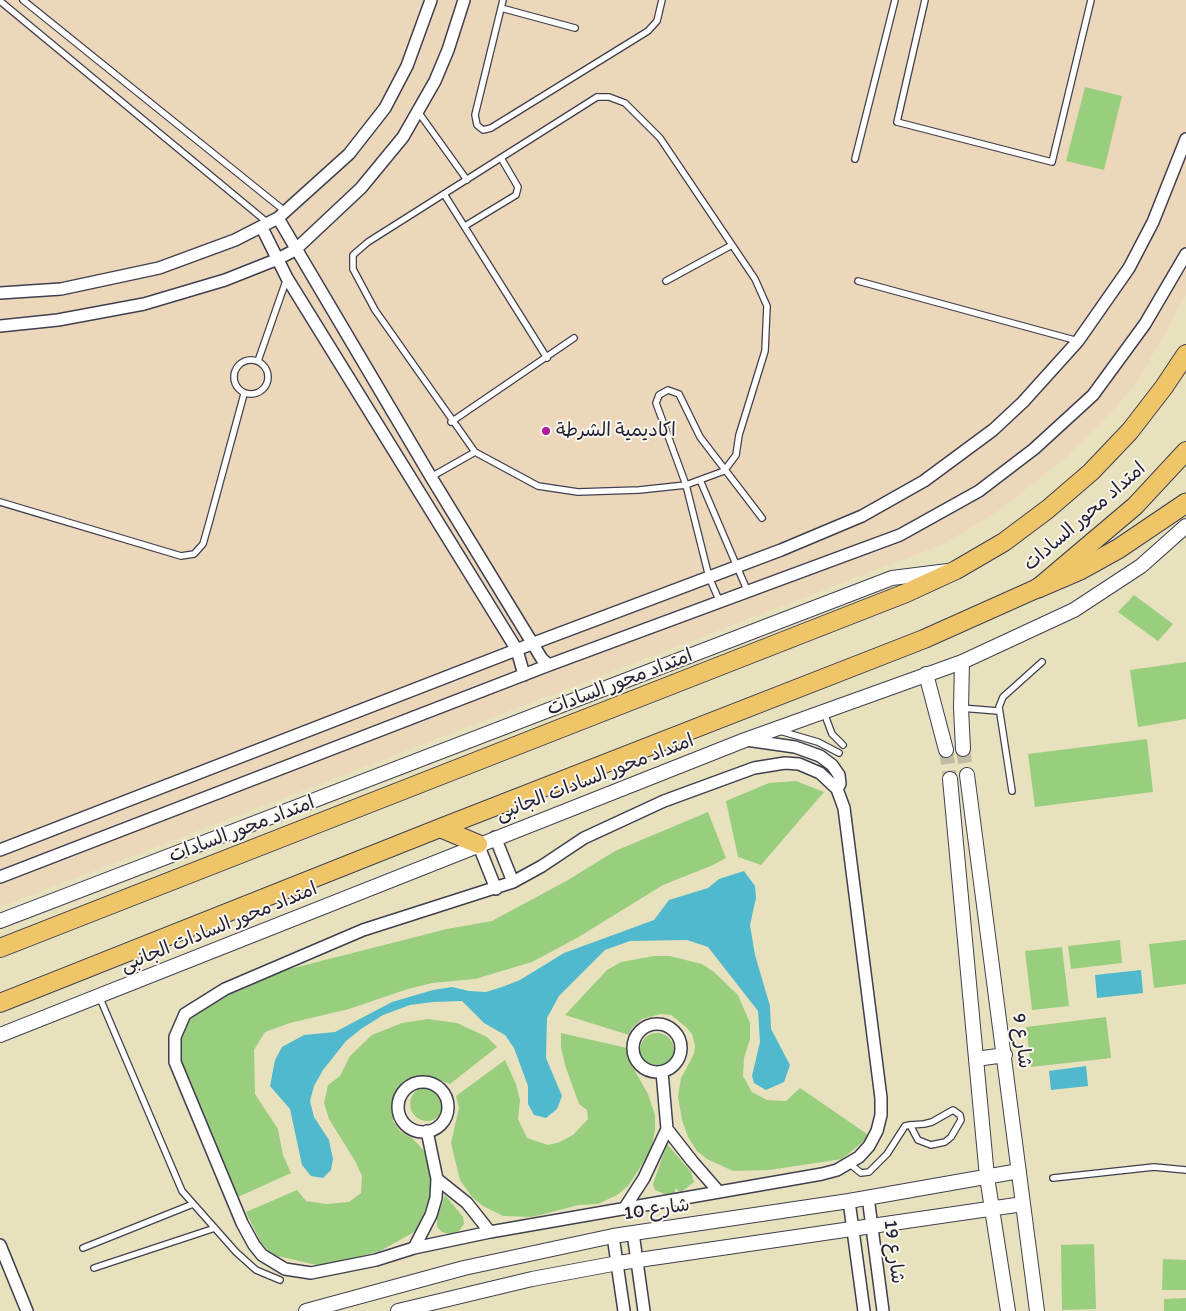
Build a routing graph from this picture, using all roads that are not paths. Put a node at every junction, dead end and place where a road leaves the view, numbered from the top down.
1 (23, 0) edge
2 (430, 0) edge
3 (464, 0) edge
4 (503, 0) edge
5 (662, 0) edge
6 (895, 0) edge
7 (925, 0) edge
8 (1091, 0) edge
9 (0, 1) edge
10 (501, 8) junction
11 (575, 28) dead end
12 (419, 113) junction
13 (1186, 139) edge
14 (501, 158) junction
15 (855, 159) dead end
16 (467, 180) junction
17 (444, 194) junction
18 (273, 221) junction
19 (465, 226) junction
20 (732, 244) junction
21 (295, 250) junction
22 (1186, 254) edge
23 (278, 259) junction
24 (287, 278) junction
25 (666, 281) dead end
26 (858, 281) dead end
27 (0, 293) edge
28 (0, 326) edge
29 (574, 338) dead end
30 (1078, 341) junction
31 (1186, 354) edge
32 (547, 358) junction
33 (258, 361) junction
34 (244, 394) junction
35 (452, 422) junction
36 (1186, 451) edge
37 (475, 452) junction
38 (724, 471) junction
39 (430, 477) junction
40 (700, 480) junction
41 (686, 485) junction
42 (0, 502) edge
43 (1186, 503) edge
44 (762, 518) dead end
45 (1186, 526) edge
46 (738, 567) junction
47 (956, 570) junction
48 (710, 577) junction
49 (1038, 588) junction
50 (747, 590) junction
51 (719, 600) junction
52 (534, 643) junction
53 (517, 650) junction
54 (962, 662) junction
55 (1042, 662) dead end
56 (549, 665) junction
57 (926, 674) junction
58 (524, 675) junction
59 (961, 708) junction
60 (826, 710) junction
61 (998, 711) junction
62 (773, 730) junction
63 (745, 740) junction
64 (844, 744) dead end
65 (964, 749) tunnel mouth
66 (946, 750) tunnel mouth
67 (839, 754) dead end
68 (967, 776) tunnel mouth
69 (950, 779) tunnel mouth
70 (837, 789) junction
71 (1012, 791) dead end
72 (440, 828) junction
73 (495, 837) junction
74 (478, 844) junction
75 (0, 850) edge
76 (0, 877) edge
77 (513, 882) junction
78 (496, 889) junction
79 (0, 921) edge
80 (0, 948) edge
81 (99, 996) junction
82 (0, 1003) edge
83 (0, 1035) edge
84 (1005, 1055) junction
85 (976, 1059) junction
86 (662, 1072) junction
87 (910, 1125) junction
88 (667, 1128) junction
89 (427, 1131) junction
90 (850, 1164) junction
91 (1186, 1170) edge
92 (1019, 1171) junction
93 (986, 1177) junction
94 (1054, 1178) dead end
95 (438, 1179) junction
96 (720, 1192) junction
97 (868, 1197) junction
98 (849, 1200) junction
99 (193, 1204) junction
100 (1023, 1204) junction
101 (624, 1208) junction
102 (991, 1209) junction
103 (872, 1226) junction
104 (215, 1228) junction
105 (854, 1229) junction
106 (490, 1232) junction
107 (633, 1233) junction
108 (613, 1236) junction
109 (0, 1245) edge
110 (83, 1248) dead end
111 (414, 1248) junction
112 (637, 1260) junction
113 (618, 1263) junction
114 (94, 1268) dead end
115 (280, 1280) dead end
116 (27, 1311) edge
117 (306, 1311) edge
118 (398, 1311) edge
119 (624, 1311) edge
120 (644, 1311) edge
121 (864, 1311) edge
122 (883, 1311) edge
123 (1008, 1311) edge
124 (1038, 1311) edge

1 - 18 lane
2 - 18 street
3 - 12 street
4 - 10 lane
5 - 10 lane
6 - 15 lane
7 - 8 lane
9 - 18 lane
10 - 11 lane
12 - 16 lane
12 - 21 street
13 - 30 street
14 - 16 lane
14 - 19 lane
14 - 20 lane
16 - 17 lane
17 - 19 lane
17 - 35 lane
18 - 21 street
18 - 23 street
18 - 27 street
19 - 32 lane
20 - 25 lane
20 - 38 lane
21 - 23 street
21 - 39 street
22 - 50 street
23 - 24 street
23 - 28 street
24 - 33 lane
24 - 53 street
26 - 30 lane
29 - 32 lane
30 - 46 street
31 - 47 main road, امتداد محور السادات
32 - 35 lane
33 - 34 lane
33 - 34 lane
34 - 42 lane
35 - 37 lane
36 - 49 main road, امتداد محور السادات
37 - 39 lane
37 - 41 lane
38 - 40 lane
38 - 41 lane
38 - 44 lane
39 - 52 street
40 - 41 lane
40 - 46 lane
41 - 48 lane
43 - 49 highway
45 - 54 street, امتداد محور السادات الجانبى
46 - 48 street
46 - 50 lane
47 - 79 street
47 - 80 main road, امتداد محور السادات
48 - 51 lane
48 - 52 street
49 - 72 main road, امتداد محور السادات
50 - 51 street
51 - 56 street
52 - 53 street
52 - 56 street
53 - 58 street
53 - 75 street
54 - 57 street, امتداد محور السادات الجانبى
54 - 59 street
55 - 61 lane
56 - 58 street
57 - 60 street, امتداد محور السادات الجانبى
57 - 66 street
58 - 76 street
59 - 61 lane
59 - 65 street
60 - 62 street, امتداد محور السادات الجانبى
60 - 64 lane
61 - 71 lane
62 - 63 street, امتداد محور السادات الجانبى
62 - 67 lane
63 - 70 street
63 - 73 street, امتداد محور السادات الجانبى
68 - 84 street, شارع 9
69 - 85 street
70 - 77 street
70 - 90 street
72 - 74 main road
72 - 82 main road, امتداد محور السادات
73 - 74 street, امتداد محور السادات الجانبى
73 - 77 street
74 - 78 street
74 - 81 street, امتداد محور السادات الجانبى
77 - 78 street
78 - 111 street
81 - 83 street, امتداد محور السادات الجانبى
81 - 99 lane
84 - 85 street
84 - 92 street, شارع 9
85 - 93 street
86 - 86 street
86 - 88 street
87 - 87 lane
87 - 90 lane
88 - 96 street
88 - 101 street
89 - 89 street
89 - 95 street
90 - 96 street
91 - 94 lane
92 - 93 street, شارع 10
92 - 100 street, شارع 9
93 - 97 street, شارع 10
93 - 102 street
95 - 106 street
95 - 111 street
96 - 101 street
97 - 98 street, شارع 10
97 - 103 street, شارع 19
98 - 105 street, شارع 19
98 - 107 street, شارع 10
99 - 104 lane
99 - 110 lane
100 - 102 street
100 - 124 street, شارع 9
101 - 106 street
102 - 103 street
102 - 123 street
103 - 105 street
103 - 122 street, شارع 19
104 - 114 lane
104 - 115 lane
105 - 112 street
105 - 121 street, شارع 19
106 - 111 street
107 - 108 street, شارع 10
107 - 112 street
108 - 113 street
108 - 117 street, شارع 10
109 - 116 street
112 - 113 street
112 - 120 street
113 - 118 street
113 - 119 street

